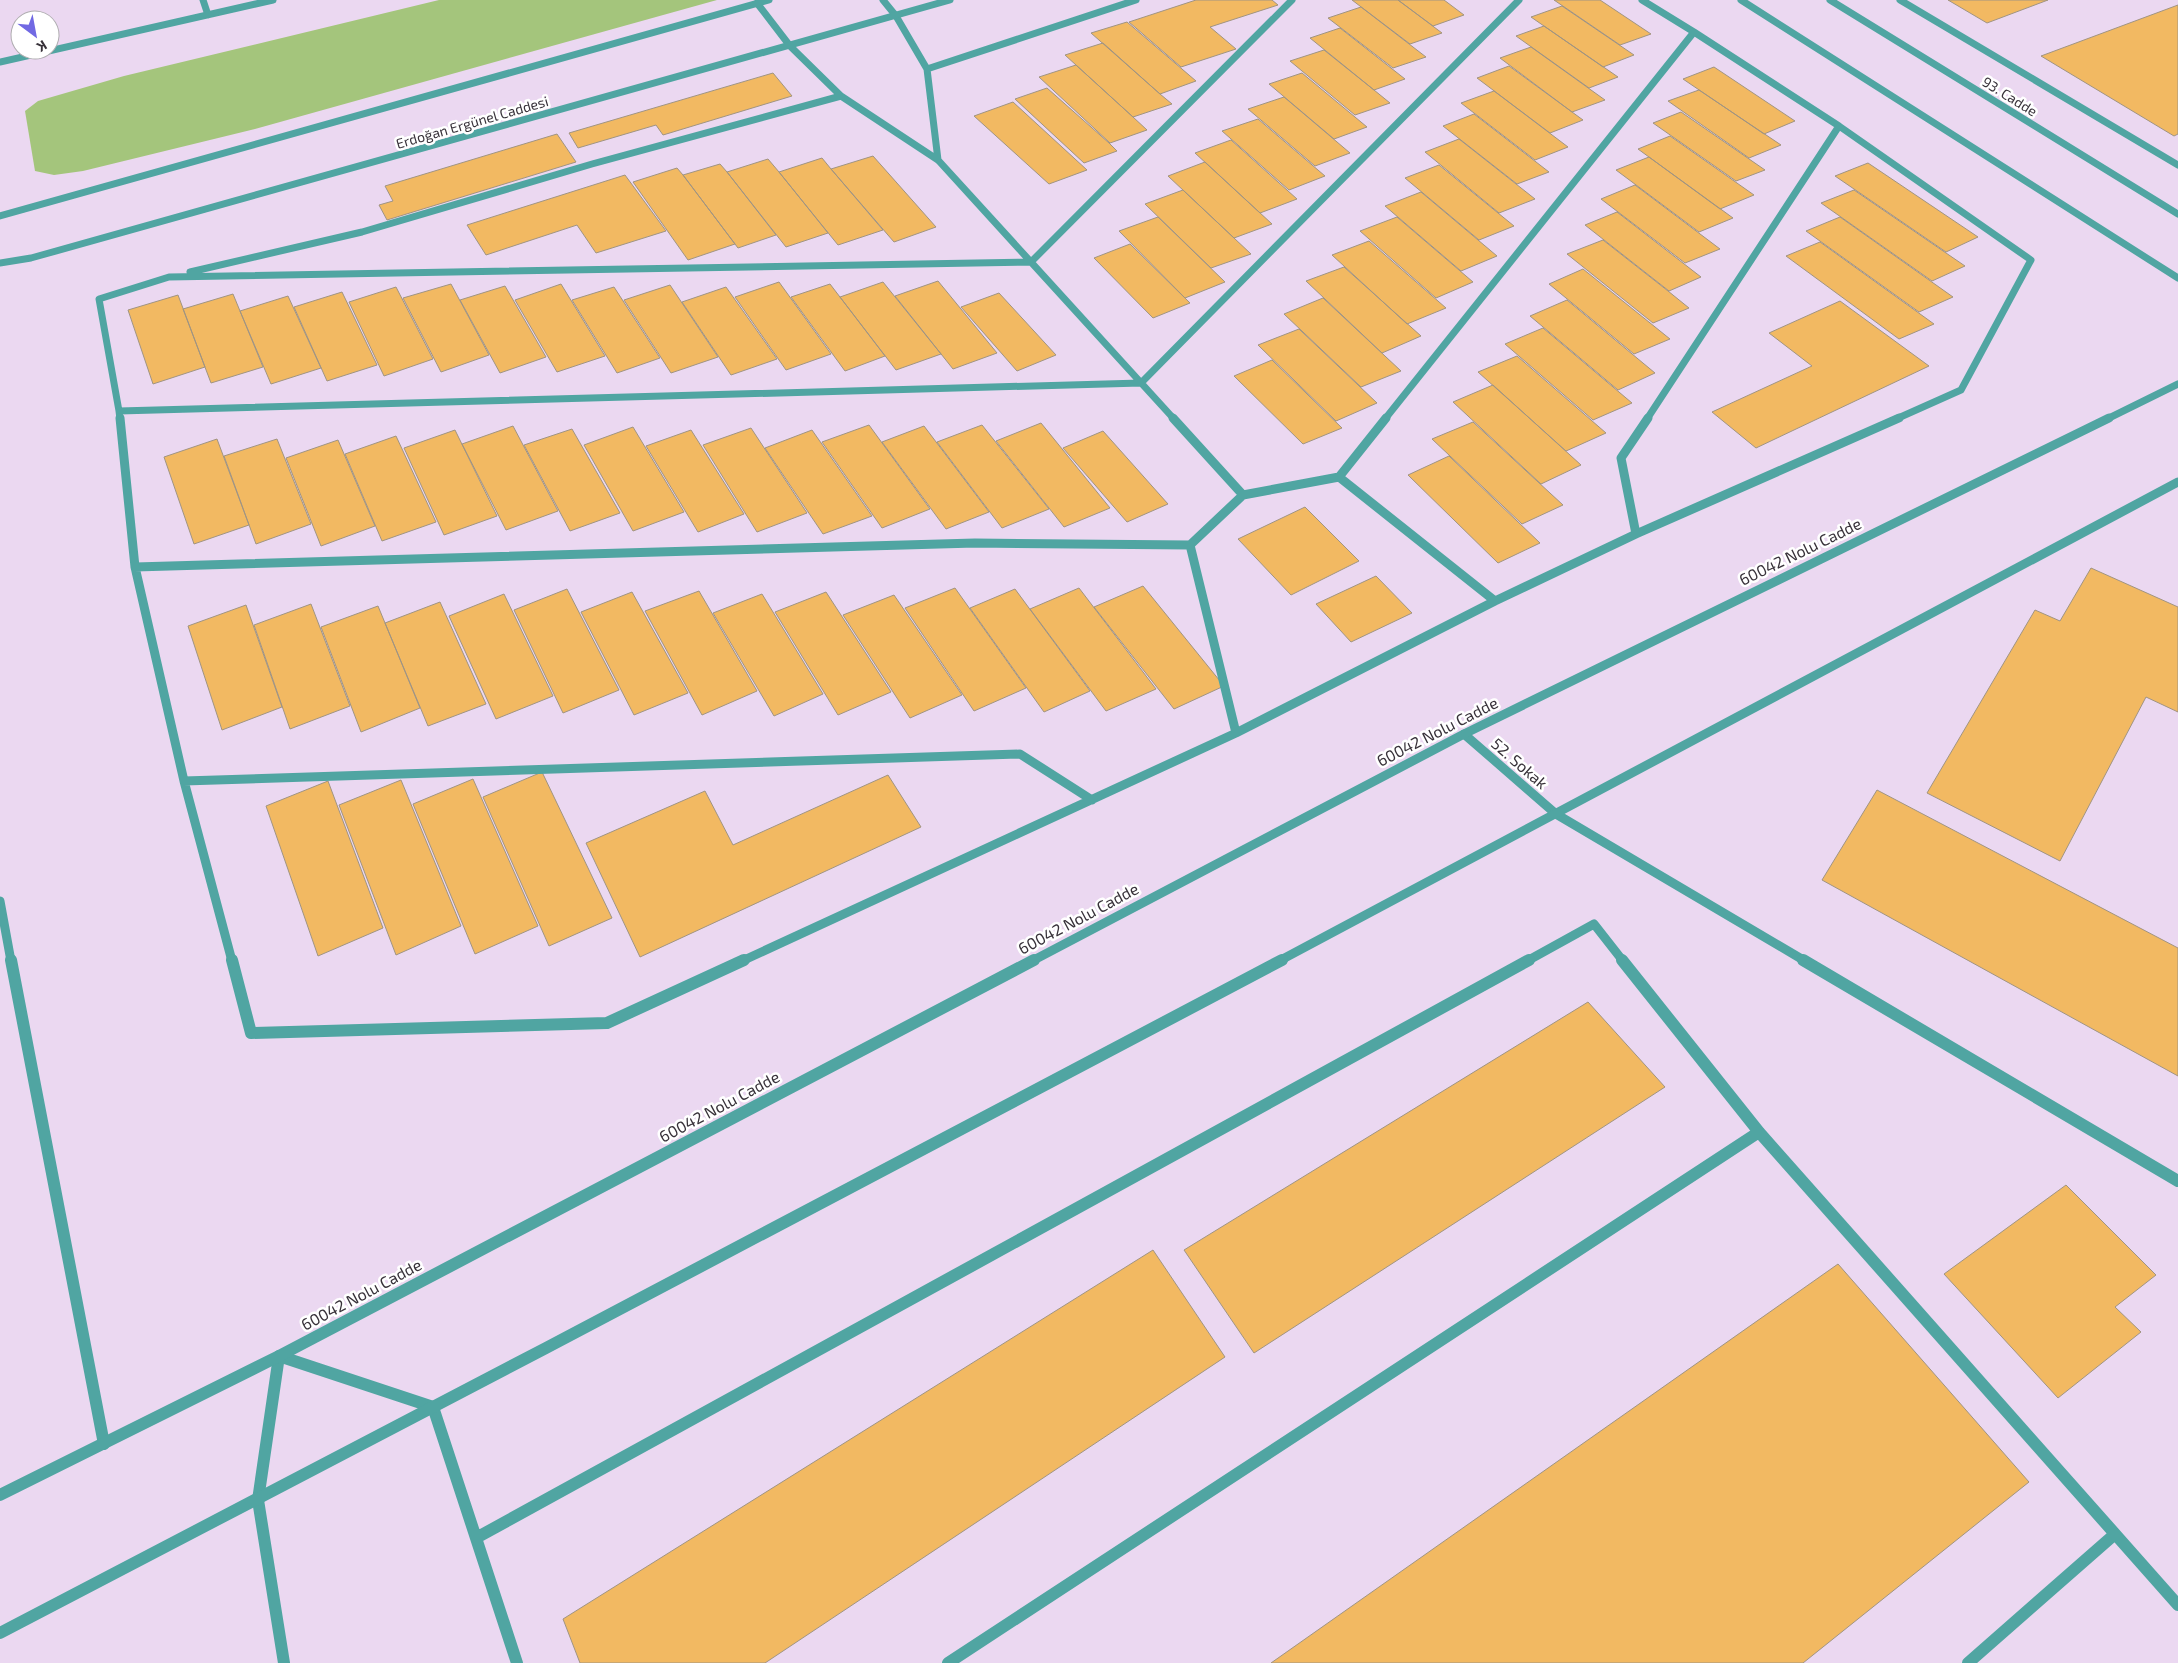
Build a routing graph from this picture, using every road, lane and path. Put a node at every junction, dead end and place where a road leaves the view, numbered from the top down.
1 (203, 0) edge
2 (273, 0) edge
3 (769, 0) edge
4 (883, 0) edge
5 (950, 0) edge
6 (1136, 0) edge
7 (1292, 0) edge
8 (1519, 0) edge
9 (1642, 0) edge
10 (1741, 0) edge
11 (1830, 0) edge
12 (1900, 0) edge
13 (757, 3) junction
14 (208, 15) junction
15 (896, 16) junction
16 (1694, 32) junction
17 (790, 46) junction
18 (0, 62) edge
19 (927, 69) junction
20 (841, 96) junction
21 (1839, 126) junction
22 (938, 160) junction
23 (2178, 165) edge
24 (0, 214) edge
25 (2178, 214) edge
26 (1031, 262) junction
27 (0, 263) edge
28 (169, 277) junction
29 (2178, 278) edge
30 (1141, 383) junction
31 (2178, 384) edge
32 (119, 411) junction
33 (1340, 476) junction
34 (2178, 482) edge
35 (1244, 495) junction
36 (1636, 534) junction
37 (1190, 545) junction
38 (135, 567) junction
39 (1495, 601) junction
40 (1236, 733) junction
41 (1464, 734) junction
42 (184, 781) junction
43 (1092, 800) junction
44 (1556, 814) junction
45 (0, 901) edge
46 (1759, 1132) junction
47 (2178, 1181) edge
48 (279, 1356) junction
49 (433, 1407) junction
50 (104, 1444) junction
51 (0, 1495) edge
52 (258, 1500) junction
53 (2115, 1534) junction
54 (476, 1538) junction
55 (2178, 1605) edge
56 (0, 1634) edge
57 (284, 1663) edge
58 (517, 1663) edge
59 (948, 1663) edge
60 (1968, 1663) edge

1 - 14 street
2 - 14 street
3 - 13 street
4 - 15 street
5 - 15 street, Erdoğan Ergünel Caddesi
6 - 19 street
7 - 26 street
8 - 30 street
9 - 16 street
10 - 29 street
11 - 25 street, 93. Cadde
12 - 23 street
13 - 17 street
13 - 24 street
14 - 18 street
15 - 17 street, Erdoğan Ergünel Caddesi
15 - 19 street
16 - 21 street
16 - 33 street
17 - 20 street
17 - 27 street, Erdoğan Ergünel Caddesi
19 - 22 street
20 - 22 street
20 - 28 street
21 - 36 street
21 - 36 street
22 - 26 street
26 - 28 street
26 - 30 street
28 - 32 street
30 - 32 street
30 - 35 street
31 - 41 street, 60042 Nolu Cadde
32 - 38 street
33 - 35 street
33 - 39 street
34 - 44 street
35 - 37 street
36 - 39 street
37 - 38 street
37 - 40 street
38 - 42 street
39 - 40 street
40 - 43 street
41 - 44 street, 52. Sokak
41 - 48 street, 60042 Nolu Cadde
42 - 43 street
42 - 43 street
44 - 47 street, 52. Sokak
44 - 49 street
45 - 50 street
46 - 53 street
46 - 54 street
46 - 59 street
48 - 49 street
48 - 50 street, 60042 Nolu Cadde
48 - 52 street
49 - 52 street
49 - 54 street
50 - 51 street, 60042 Nolu Cadde
52 - 56 street
52 - 57 street
53 - 55 street
53 - 60 street
54 - 58 street

